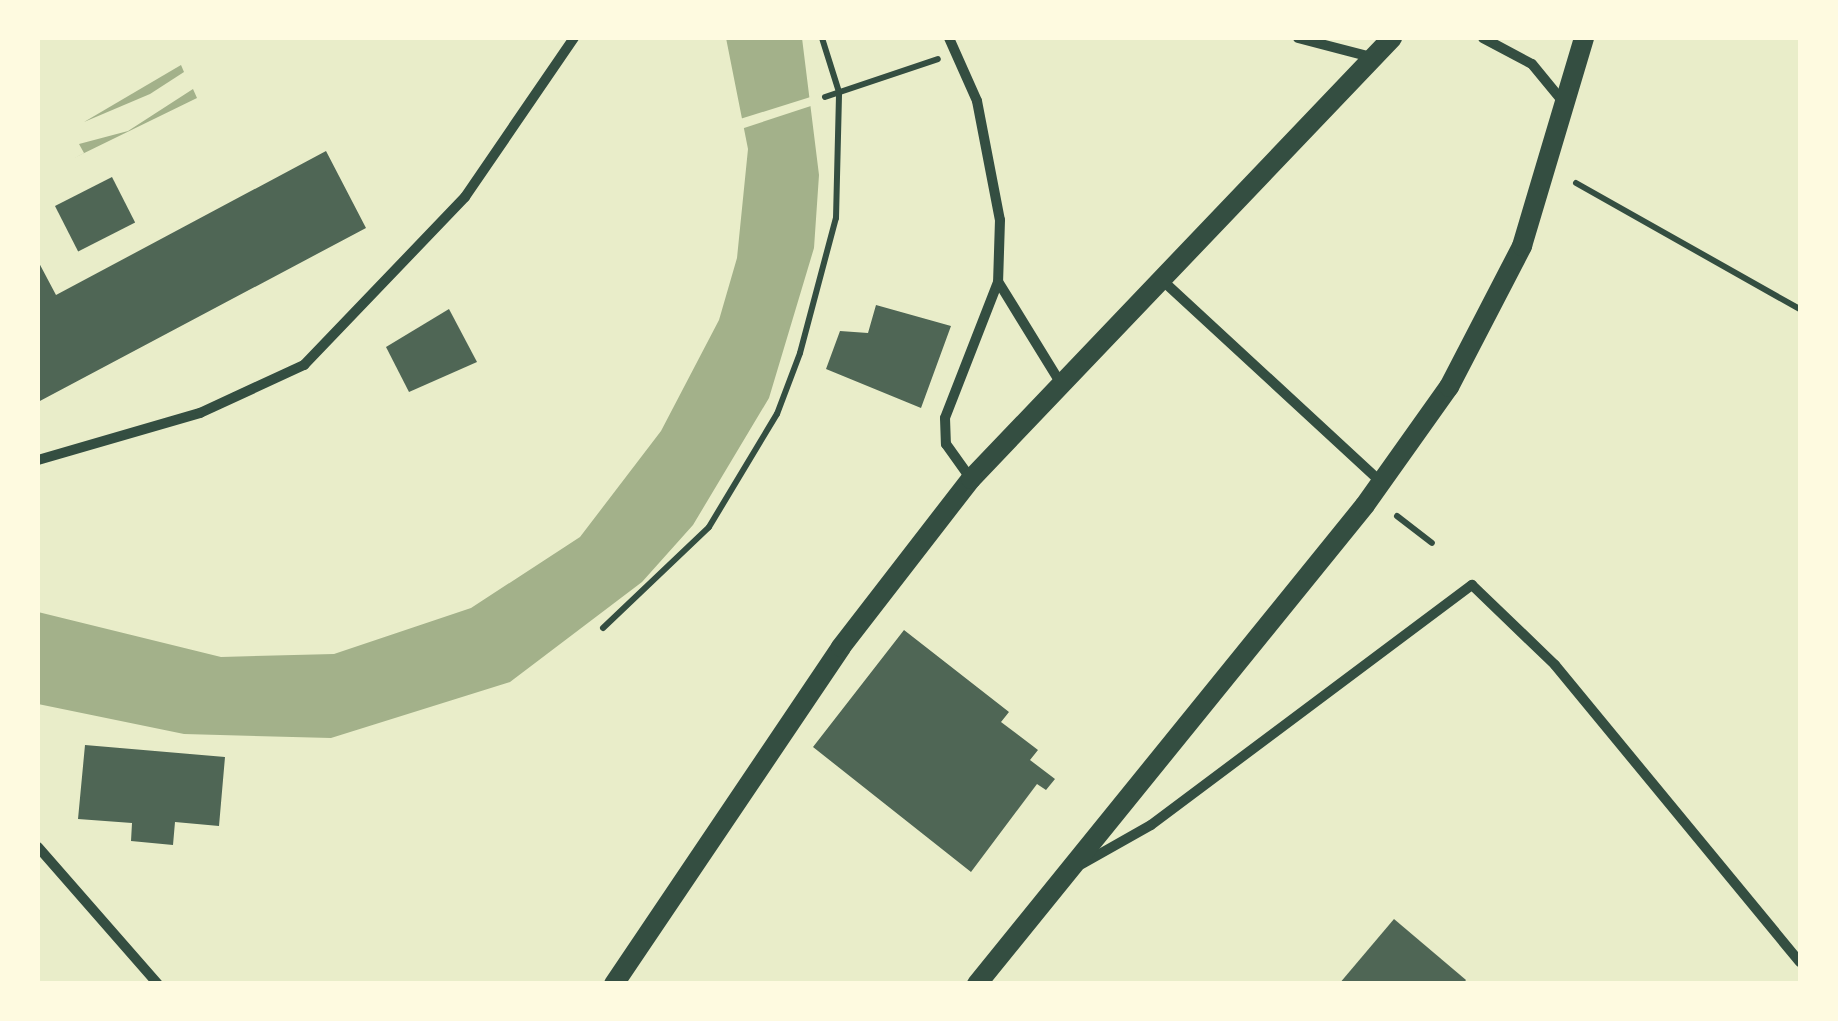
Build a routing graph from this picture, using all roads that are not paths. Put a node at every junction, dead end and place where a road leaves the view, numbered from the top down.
1 (574, 38) edge
2 (949, 38) edge
3 (1298, 38) edge
4 (1392, 38) edge
5 (1483, 38) edge
6 (1584, 38) edge
7 (1375, 58) junction
8 (1564, 104) junction
9 (1161, 279) junction
10 (998, 282) junction
11 (1058, 379) junction
12 (38, 460) edge
13 (971, 480) junction
14 (1382, 482) junction
15 (38, 847) edge
16 (1064, 874) junction
17 (1800, 962) edge
18 (158, 984) edge
19 (614, 984) edge
20 (977, 984) edge

1 - 12 street
2 - 10 street
3 - 7 street
4 - 7 main road
5 - 8 street
6 - 8 main road
7 - 9 main road
8 - 14 main road
9 - 11 main road
9 - 14 street
10 - 11 street
10 - 13 street
11 - 13 main road
13 - 19 main road
14 - 16 main road
15 - 18 street
16 - 17 street
16 - 20 main road

